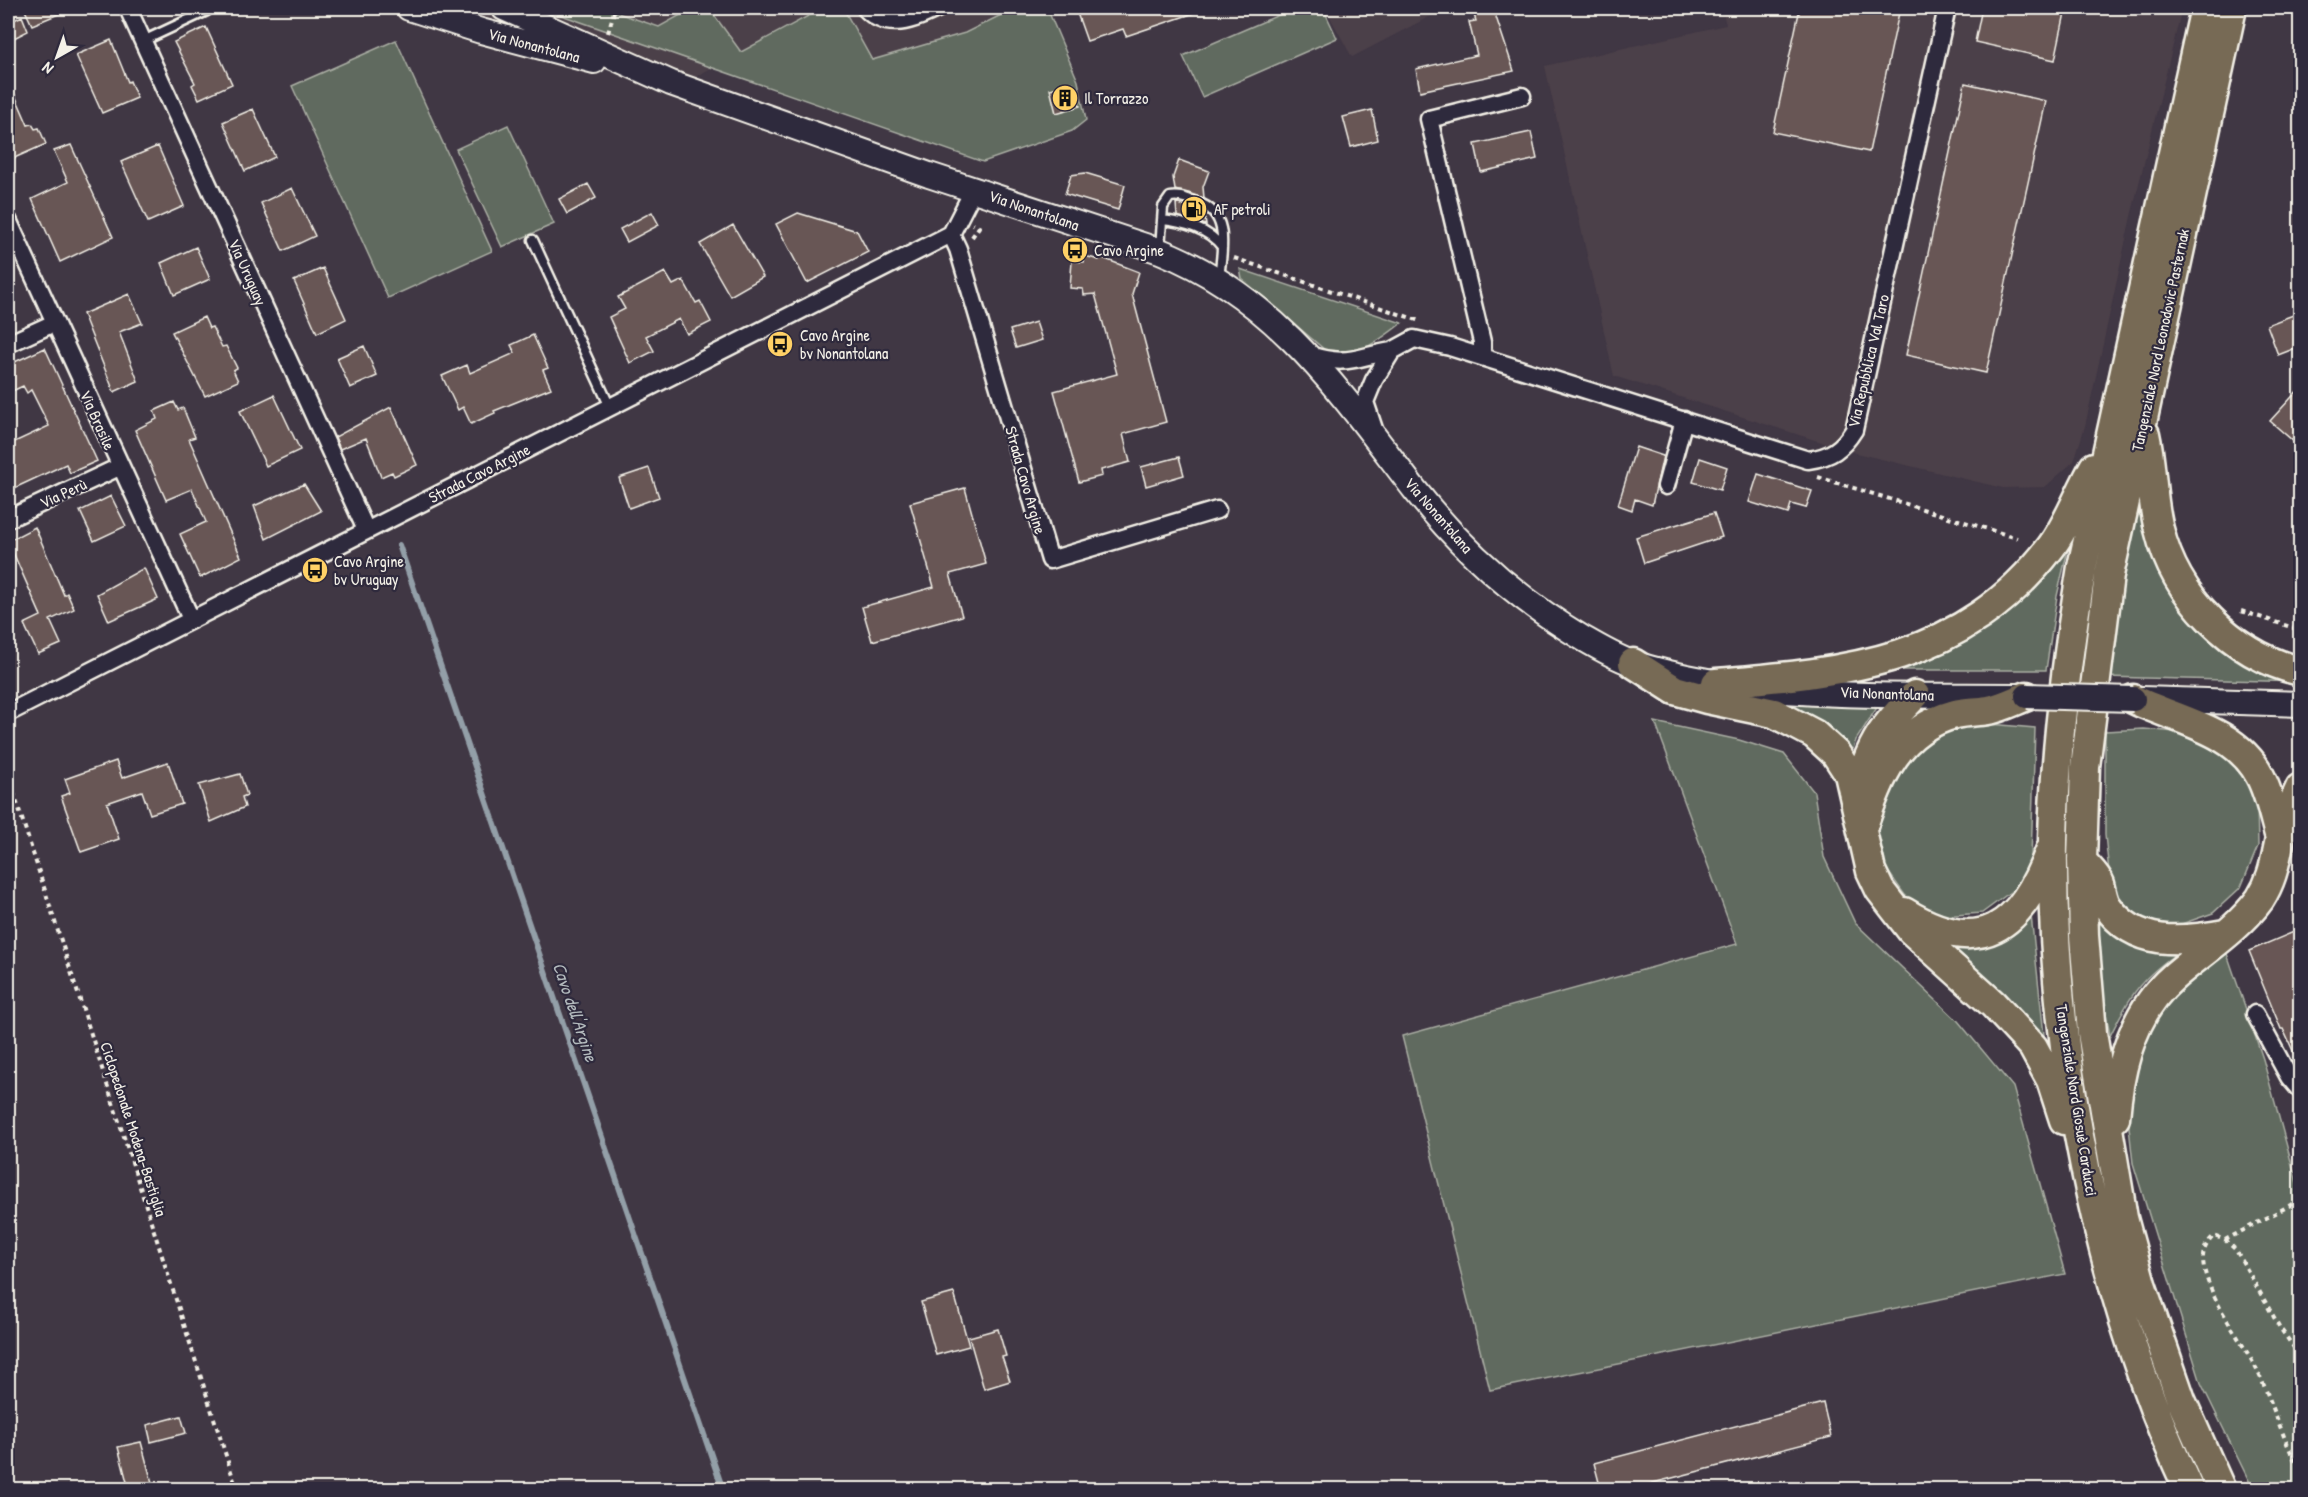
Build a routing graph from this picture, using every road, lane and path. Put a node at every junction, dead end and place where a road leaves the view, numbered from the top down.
1 (205, 8) edge
2 (409, 8) edge
3 (504, 8) edge
4 (865, 8) edge
5 (939, 8) edge
6 (1947, 8) edge
7 (2205, 8) edge
8 (2232, 8) edge
9 (136, 10) edge
10 (143, 41) junction
11 (661, 78) junction
12 (1522, 96) dead end
13 (974, 189) junction
14 (8, 220) edge
15 (1162, 220) junction
16 (951, 234) junction
17 (533, 240) dead end
18 (1222, 247) junction
19 (1160, 251) junction
20 (1219, 280) junction
21 (54, 323) junction
22 (8, 344) edge
23 (1392, 351) junction
24 (1309, 355) junction
25 (1482, 357) junction
26 (610, 407) junction
27 (2142, 418) junction
28 (1684, 420) junction
29 (1377, 438) junction
30 (2110, 439) junction
31 (119, 466) junction
32 (1666, 486) dead end
33 (1217, 510) dead end
34 (8, 519) edge
35 (366, 530) junction
36 (2241, 611) dead end
37 (191, 619) junction
38 (2073, 624) joint
39 (2301, 630) edge
40 (1633, 663) junction
41 (2301, 670) edge
42 (2095, 674) joint
43 (1716, 683) junction
44 (1915, 695) junction
45 (2027, 696) junction
46 (2133, 699) junction
47 (2301, 704) edge
48 (8, 713) edge
49 (8, 775) edge
50 (2301, 788) edge
51 (1856, 796) junction
52 (1861, 831) junction
53 (2280, 838) junction
54 (2053, 841) junction
55 (2082, 861) junction
56 (1894, 906) junction
57 (2225, 934) junction
58 (2255, 1014) dead end
59 (2301, 1090) edge
60 (2112, 1156) junction
61 (2092, 1199) junction
62 (2301, 1200) edge
63 (2225, 1240) junction
64 (2301, 1356) edge
65 (2301, 1470) edge
66 (237, 1490) edge
67 (2189, 1490) edge
68 (2221, 1490) edge

1 - 10 lane
2 - 11 main road, Via Nonantolana
3 - 11 main road, Via Nonantolana
4 - 5 street
6 - 28 street, Via Repubblica Val Taro
7 - 30 highway, Tangenziale Nord Leonodovic Pasternak
8 - 27 highway, Tangenziale Nord Leonodovic Pasternak
9 - 10 street, Via Uruguay
10 - 35 street, Via Uruguay
11 - 13 main road, Via Nonantolana
12 - 25 street
13 - 16 street
13 - 19 main road, Via Nonantolana
14 - 21 street, Via Brasile
15 - 18 lane
15 - 18 lane
15 - 19 lane
16 - 26 street, Strada Cavo Argine
16 - 33 street, Strada Cavo Argine
17 - 26 lane
18 - 20 lane
19 - 20 main road, Via Nonantolana
20 - 24 main road, Via Nonantolana
21 - 22 street
21 - 31 street, Via Brasile
23 - 24 street, Via Repubblica Val Taro
23 - 25 street, Via Repubblica Val Taro
23 - 29 street
24 - 29 main road, Via Nonantolana
25 - 28 street, Via Repubblica Val Taro
26 - 35 street, Strada Cavo Argine
27 - 41 highway
27 - 42 highway, Tangenziale Nord Leonodovic Pasternak
28 - 32 street
29 - 40 main road, Via Nonantolana
30 - 38 highway, Tangenziale Nord Leonodovic Pasternak
30 - 43 highway
31 - 34 street, Via Perù
31 - 37 street, Via Brasile
35 - 37 street, Strada Cavo Argine
36 - 39 path
37 - 48 street, Strada Cavo Argine
38 - 54 highway, Tangenziale Nord Giosuè Carducci
40 - 43 main road, Via Nonantolana
40 - 51 highway
42 - 55 highway, Tangenziale Nord Giosuè Carducci
43 - 44 main road, Via Nonantolana
44 - 45 main road, Via Nonantolana
44 - 51 highway
45 - 46 main road, Via Nonantolana, bridge
45 - 52 highway
46 - 47 main road, Via Nonantolana
46 - 53 highway
49 - 66 path, Ciclopedonale Modena-Bastiglia
50 - 53 highway
51 - 52 highway
52 - 56 highway
53 - 57 highway
54 - 56 highway
54 - 61 highway, Tangenziale Nord Giosuè Carducci
55 - 57 highway
55 - 60 highway, Tangenziale Nord Giosuè Carducci
56 - 61 highway
57 - 60 highway
58 - 59 street
60 - 68 highway, Tangenziale Nord Giosuè Carducci
61 - 67 highway, Tangenziale Nord Giosuè Carducci
62 - 63 path
63 - 64 path
63 - 65 path

